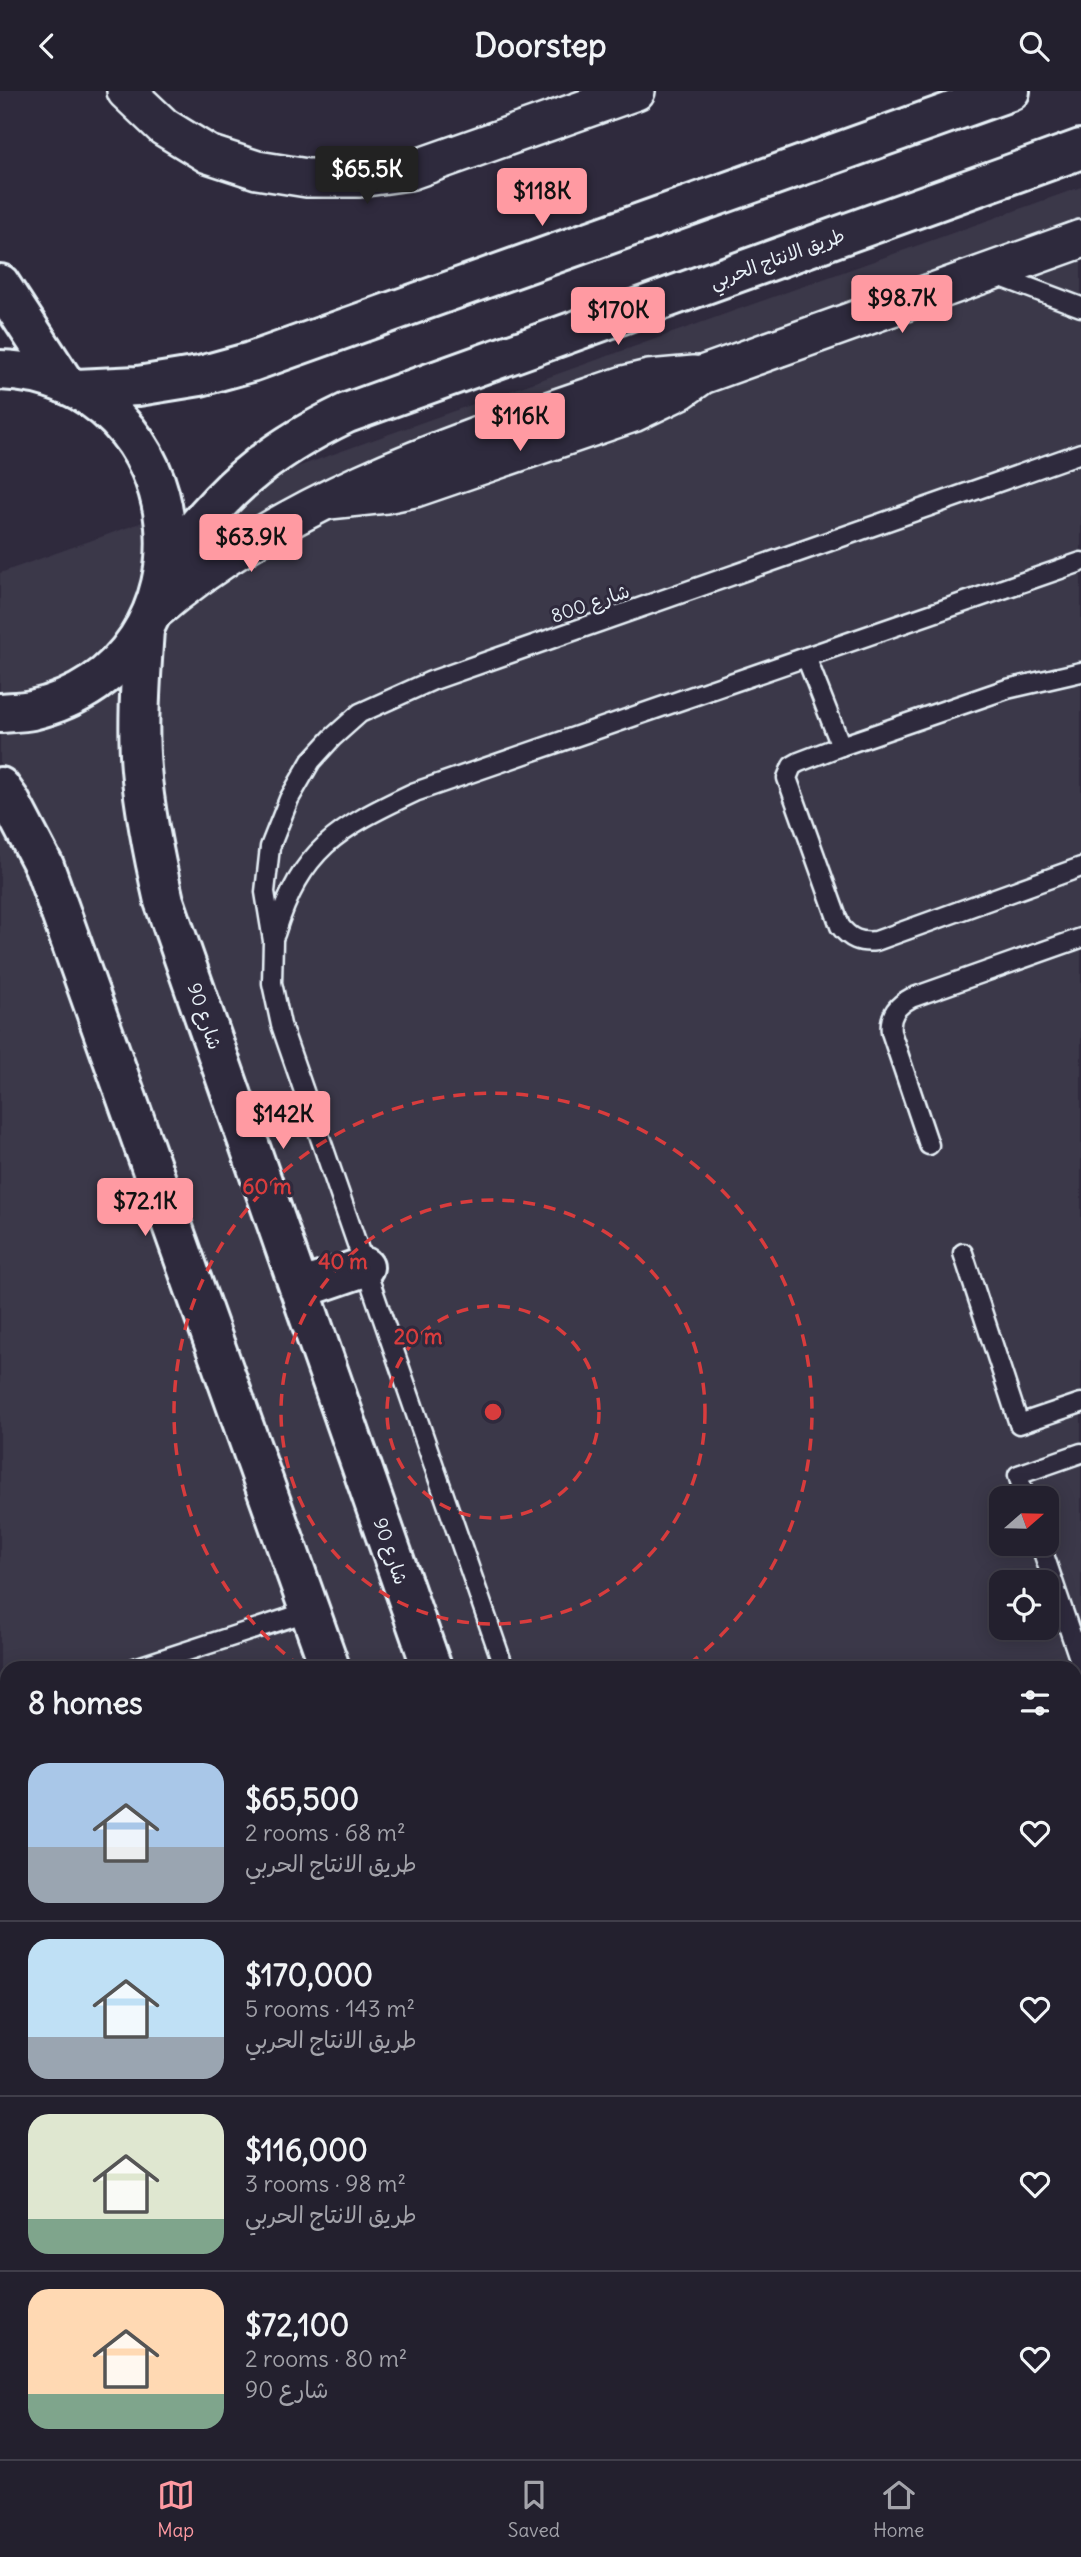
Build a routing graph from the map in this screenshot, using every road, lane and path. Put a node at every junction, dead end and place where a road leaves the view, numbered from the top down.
1 (126, 91) edge
2 (636, 91) edge
3 (1010, 91) edge
4 (1081, 149) edge
5 (1081, 239) edge
6 (989, 273) junction
7 (0, 283) edge
8 (1081, 307) edge
9 (0, 370) edge
10 (71, 387) junction
11 (1081, 453) edge
12 (1081, 562) edge
13 (165, 570) junction
14 (147, 622) junction
15 (806, 657) junction
16 (1081, 672) edge
17 (0, 713) edge
18 (841, 746) junction
19 (0, 787) edge
20 (1081, 867) edge
21 (1081, 938) edge
22 (273, 941) junction
23 (929, 1145) dead end
24 (963, 1253) dead end
25 (364, 1266) junction
26 (300, 1289) junction
27 (1081, 1403) edge
28 (1081, 1453) edge
29 (1022, 1486) edge
30 (1044, 1556) edge
31 (310, 1611) junction
32 (156, 1661) edge
33 (328, 1661) edge
34 (430, 1661) edge
35 (502, 1661) edge
36 (1080, 1661) edge

1 - 2 street
3 - 10 main road
4 - 13 main road, طريق الانتاج الحربي
5 - 6 street
6 - 8 lane
6 - 14 street
7 - 10 main road
9 - 10 main road
10 - 13 main road
11 - 22 lane, شارع 800
12 - 15 lane, شارع 800
13 - 14 main road
14 - 17 main road
14 - 26 main road, شارع 90
15 - 18 lane
15 - 22 lane, شارع 800
16 - 18 lane
18 - 20 lane
19 - 31 main road
21 - 23 lane
22 - 25 lane, شارع 800
24 - 27 lane
25 - 26 main road
25 - 35 lane, شارع 800
26 - 34 main road, شارع 90
28 - 29 lane
30 - 36 lane
31 - 32 lane
31 - 33 main road

